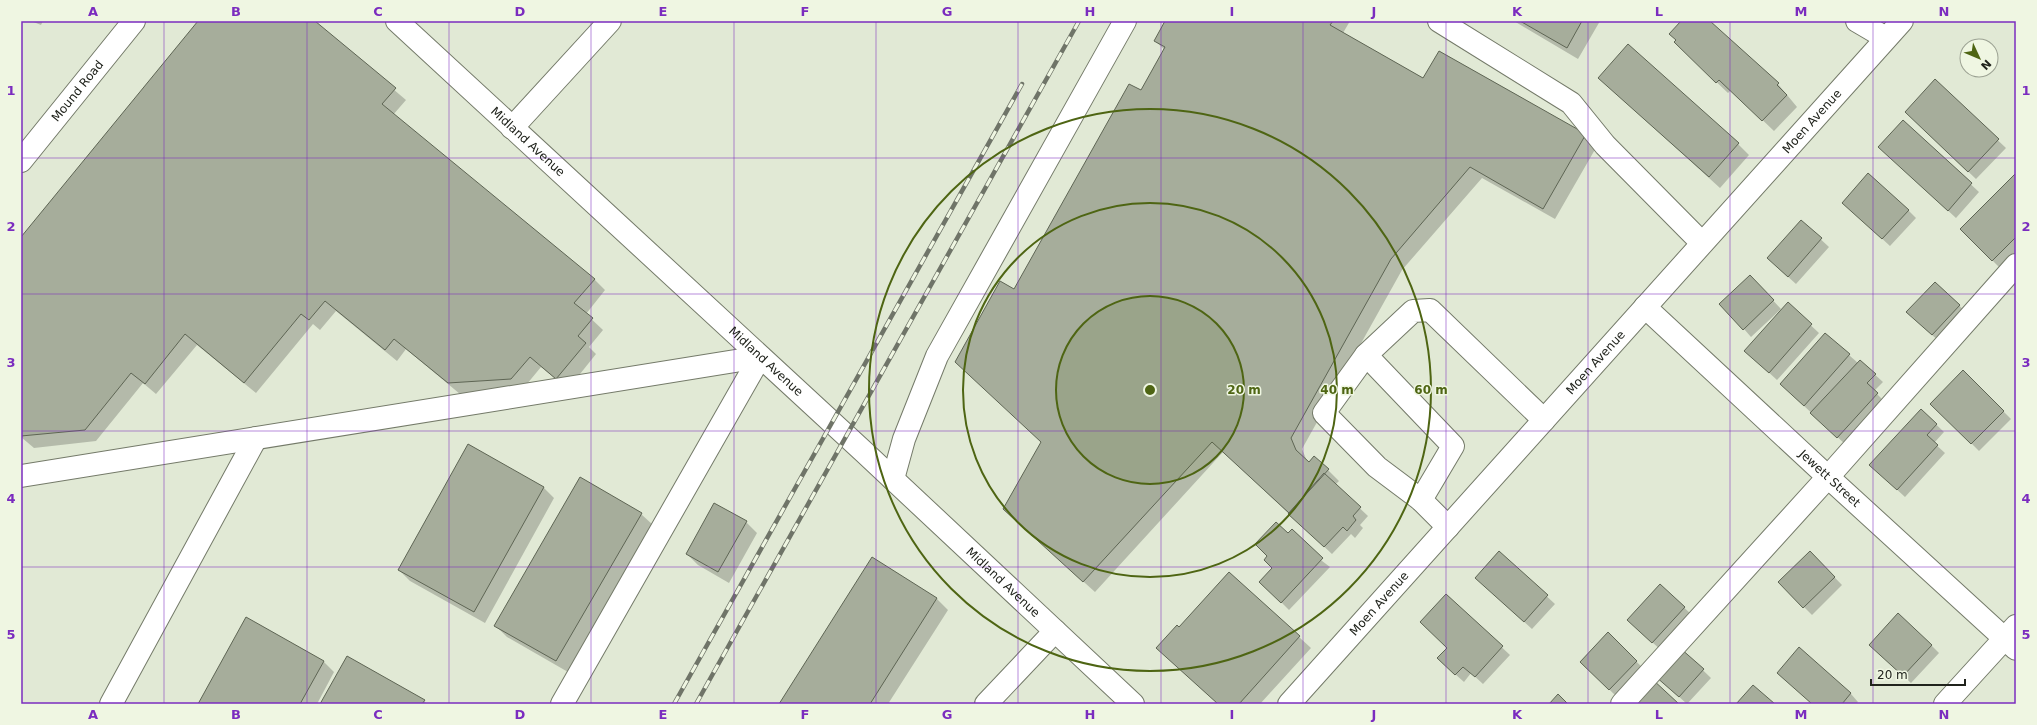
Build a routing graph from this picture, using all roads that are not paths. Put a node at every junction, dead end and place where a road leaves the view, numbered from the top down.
1 (134, 21) edge
2 (397, 21) edge
3 (610, 21) edge
4 (1125, 21) edge
5 (1439, 21) edge
6 (1857, 21) edge
7 (1902, 21) edge
8 (1886, 38) junction
9 (512, 128) junction
10 (21, 161) edge
11 (1702, 243) junction
12 (2016, 265) edge
13 (1645, 306) junction
14 (1366, 355) junction
15 (760, 357) junction
16 (1544, 420) junction
17 (256, 438) junction
18 (21, 476) edge
19 (1828, 477) junction
20 (893, 480) junction
21 (1421, 500) junction
22 (1448, 526) junction
23 (1055, 631) junction
24 (2012, 638) edge
25 (111, 704) edge
26 (562, 704) edge
27 (986, 704) edge
28 (1133, 704) edge
29 (1289, 704) edge
30 (1622, 704) edge
31 (1945, 704) edge

1 - 10 street, Mound Road
2 - 9 street, Midland Avenue
3 - 9 street
4 - 20 street
5 - 11 street
6 - 8 street
7 - 8 street, Moen Avenue
8 - 11 street, Moen Avenue
9 - 15 street, Midland Avenue
11 - 13 street, Moen Avenue
12 - 19 street
13 - 16 street, Moen Avenue
13 - 19 street, Jewett Street
14 - 16 street
14 - 21 street
14 - 21 street
15 - 17 street
15 - 20 street, Midland Avenue
15 - 26 street
16 - 22 street, Moen Avenue
17 - 18 street
17 - 25 street
19 - 24 street, Jewett Street
19 - 30 street
20 - 23 street, Midland Avenue
21 - 22 street
22 - 29 street, Moen Avenue
23 - 27 street
23 - 28 street, Midland Avenue
24 - 31 street

